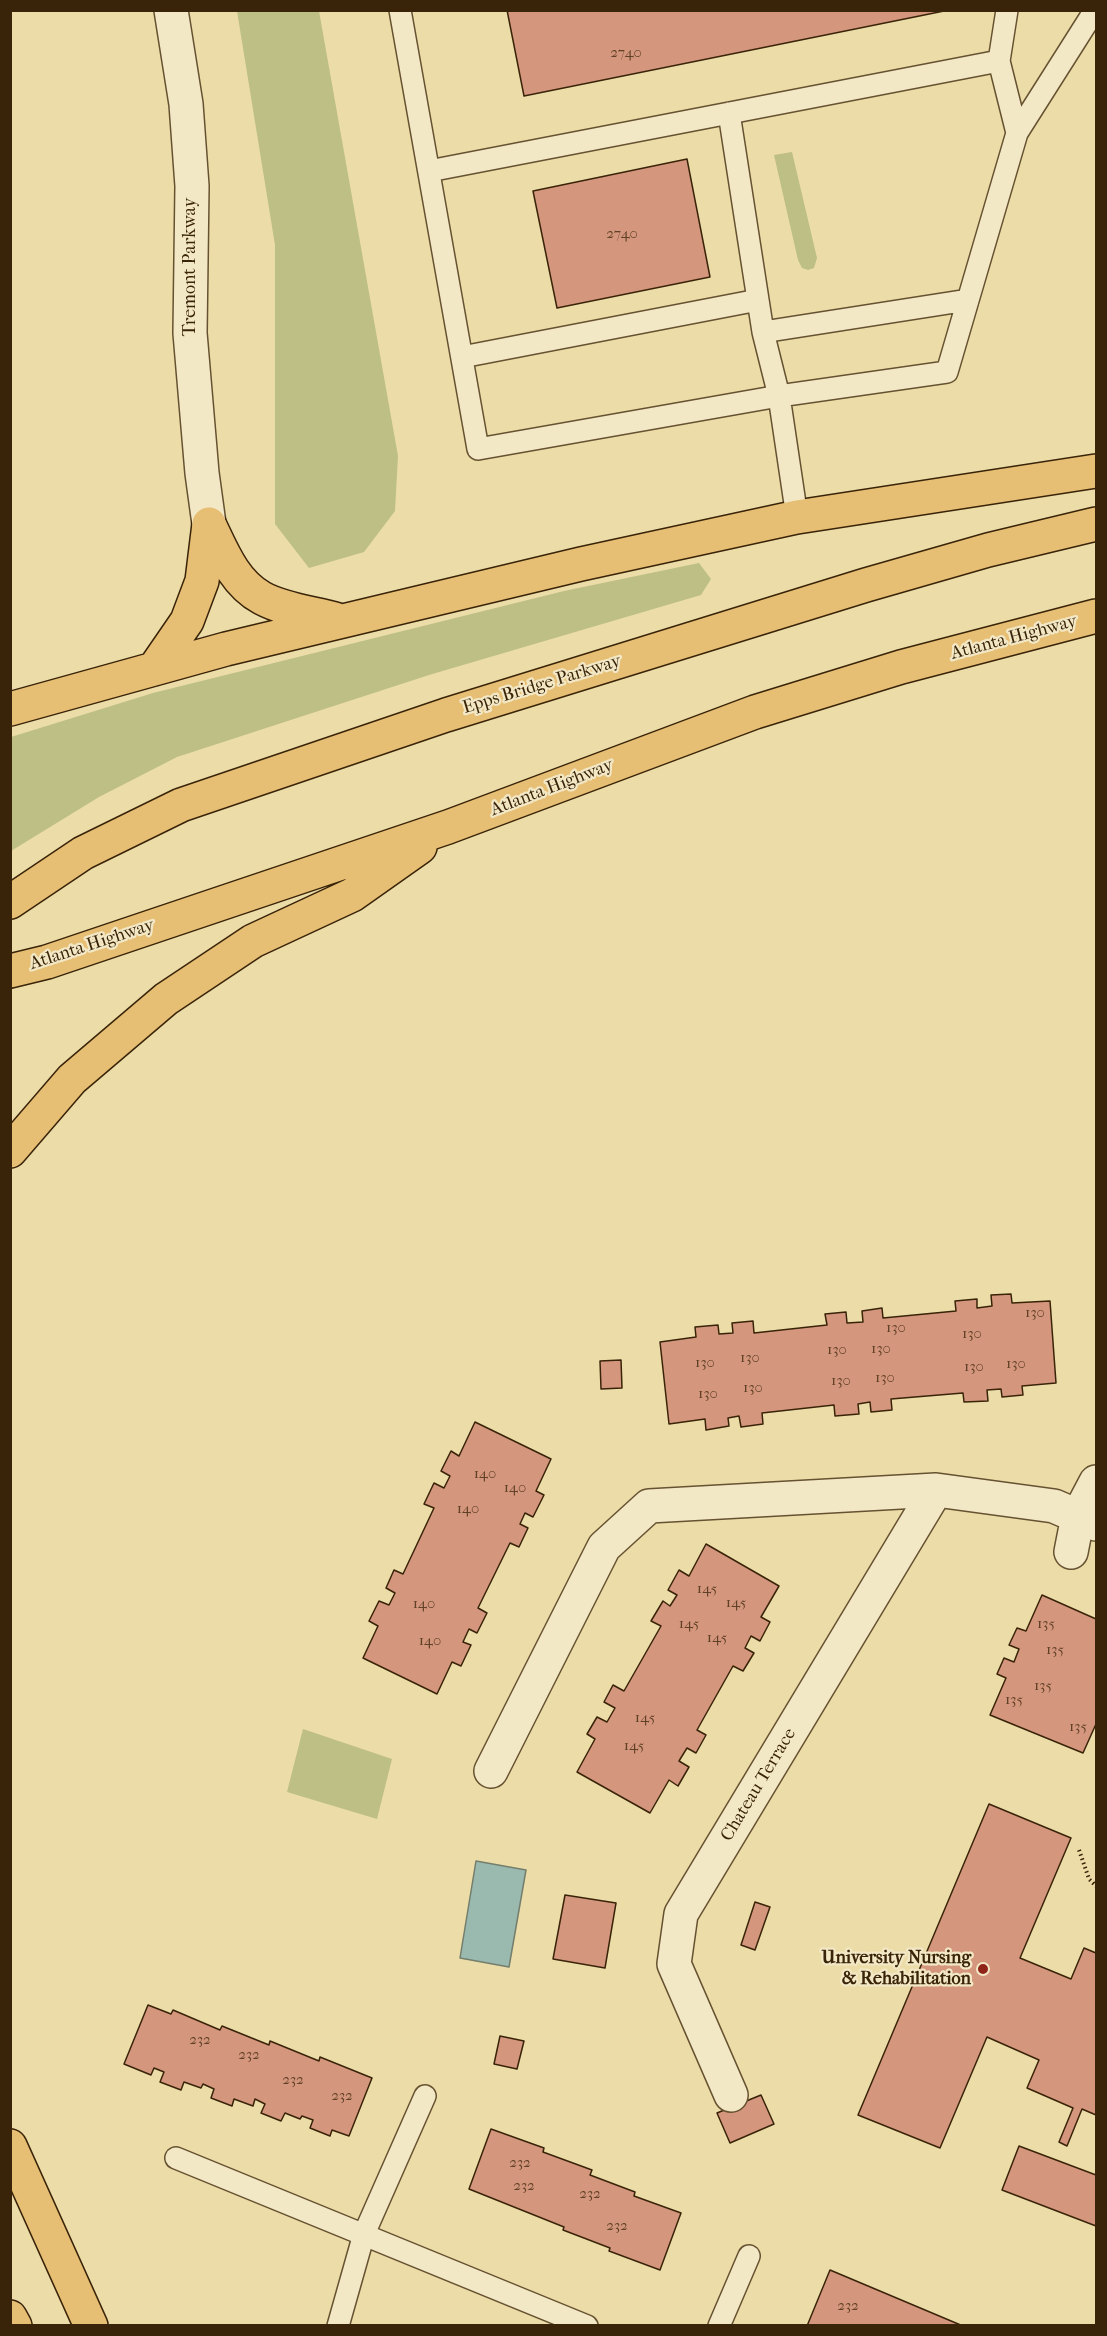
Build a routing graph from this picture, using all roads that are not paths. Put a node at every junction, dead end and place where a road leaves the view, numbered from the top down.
1 (171, 10) edge
2 (400, 10) edge
3 (1007, 10) edge
4 (1095, 10) edge
5 (999, 61) junction
6 (729, 113) junction
7 (1017, 133) junction
8 (429, 171) junction
9 (758, 300) junction
10 (968, 300) junction
11 (763, 332) junction
12 (462, 357) junction
13 (779, 396) junction
14 (1096, 471) edge
15 (797, 517) junction
16 (209, 524) junction
17 (1096, 524) edge
18 (1096, 616) edge
19 (342, 621) junction
20 (154, 669) junction
21 (10, 709) edge
22 (448, 827) junction
23 (10, 903) edge
24 (10, 971) edge
25 (10, 1151) edge
26 (1096, 1482) edge
27 (936, 1490) junction
28 (1087, 1520) edge
29 (1071, 1552) dead end
30 (490, 1771) dead end
31 (731, 2095) dead end
32 (425, 2096) dead end
33 (10, 2146) edge
34 (176, 2158) dead end
35 (364, 2235) junction
36 (750, 2256) dead end
37 (10, 2317) edge
38 (15, 2325) edge
39 (92, 2325) edge
40 (338, 2325) edge
41 (587, 2325) edge
42 (719, 2325) edge

1 - 16 street, Tremont Parkway
2 - 8 lane
3 - 5 lane
4 - 7 lane
5 - 6 lane
5 - 7 lane
6 - 8 lane
6 - 9 lane
7 - 10 lane
8 - 12 lane
9 - 11 lane
9 - 12 lane
10 - 11 lane
10 - 13 lane
11 - 13 lane
12 - 13 lane
13 - 15 lane
14 - 15 main road
15 - 19 main road
16 - 19 main road
16 - 20 main road
17 - 23 main road, Epps Bridge Parkway
18 - 22 main road, Atlanta Highway
19 - 20 main road
20 - 21 main road
22 - 24 main road, Atlanta Highway
22 - 25 main road
26 - 28 street
27 - 28 street
27 - 30 street
27 - 31 street, Chateau Terrace
28 - 29 street
32 - 35 lane
33 - 39 main road
34 - 35 lane
35 - 40 lane
35 - 41 lane
36 - 42 lane
37 - 38 main road

